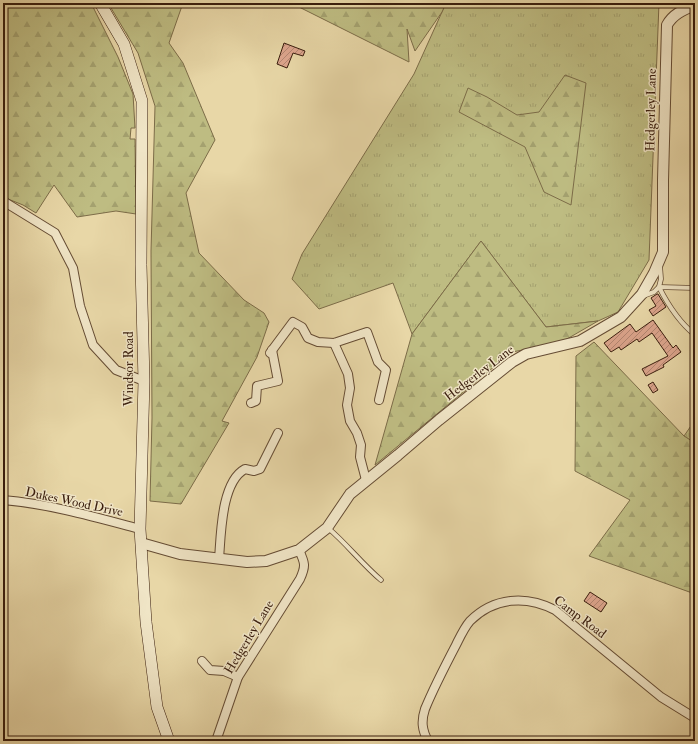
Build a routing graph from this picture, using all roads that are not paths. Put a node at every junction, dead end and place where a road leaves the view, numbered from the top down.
1 (100, 3) edge
2 (695, 5) edge
3 (3, 200) edge
4 (659, 261) junction
5 (659, 287) junction
6 (695, 288) edge
7 (640, 296) junction
8 (695, 334) edge
9 (334, 343) junction
10 (144, 382) junction
11 (379, 400) dead end
12 (251, 403) dead end
13 (278, 433) dead end
14 (366, 480) junction
15 (3, 500) edge
16 (327, 528) junction
17 (140, 529) junction
18 (141, 543) junction
19 (299, 550) junction
20 (219, 559) junction
21 (381, 580) dead end
22 (202, 661) dead end
23 (238, 677) junction
24 (695, 718) edge
25 (169, 741) edge
26 (216, 741) edge
27 (428, 741) edge

1 - 10 main road, Windsor Road
2 - 4 street, Hedgerley Lane
3 - 10 street
4 - 5 lane
4 - 7 street, Hedgerley Lane
5 - 6 lane
5 - 7 lane
5 - 8 lane
7 - 14 street, Hedgerley Lane
9 - 11 street
9 - 12 street
9 - 14 street
10 - 17 main road, Windsor Road
13 - 20 street
14 - 16 street, Hedgerley Lane
15 - 17 street, Dukes Wood Drive
16 - 19 street, Hedgerley Lane
16 - 21 lane
17 - 18 main road, Windsor Road
18 - 20 street, Hedgerley Lane
18 - 25 main road, Windsor Road
19 - 20 street, Hedgerley Lane
19 - 23 street, Hedgerley Lane
22 - 23 street
23 - 26 street, Hedgerley Lane
24 - 27 street, Camp Road

